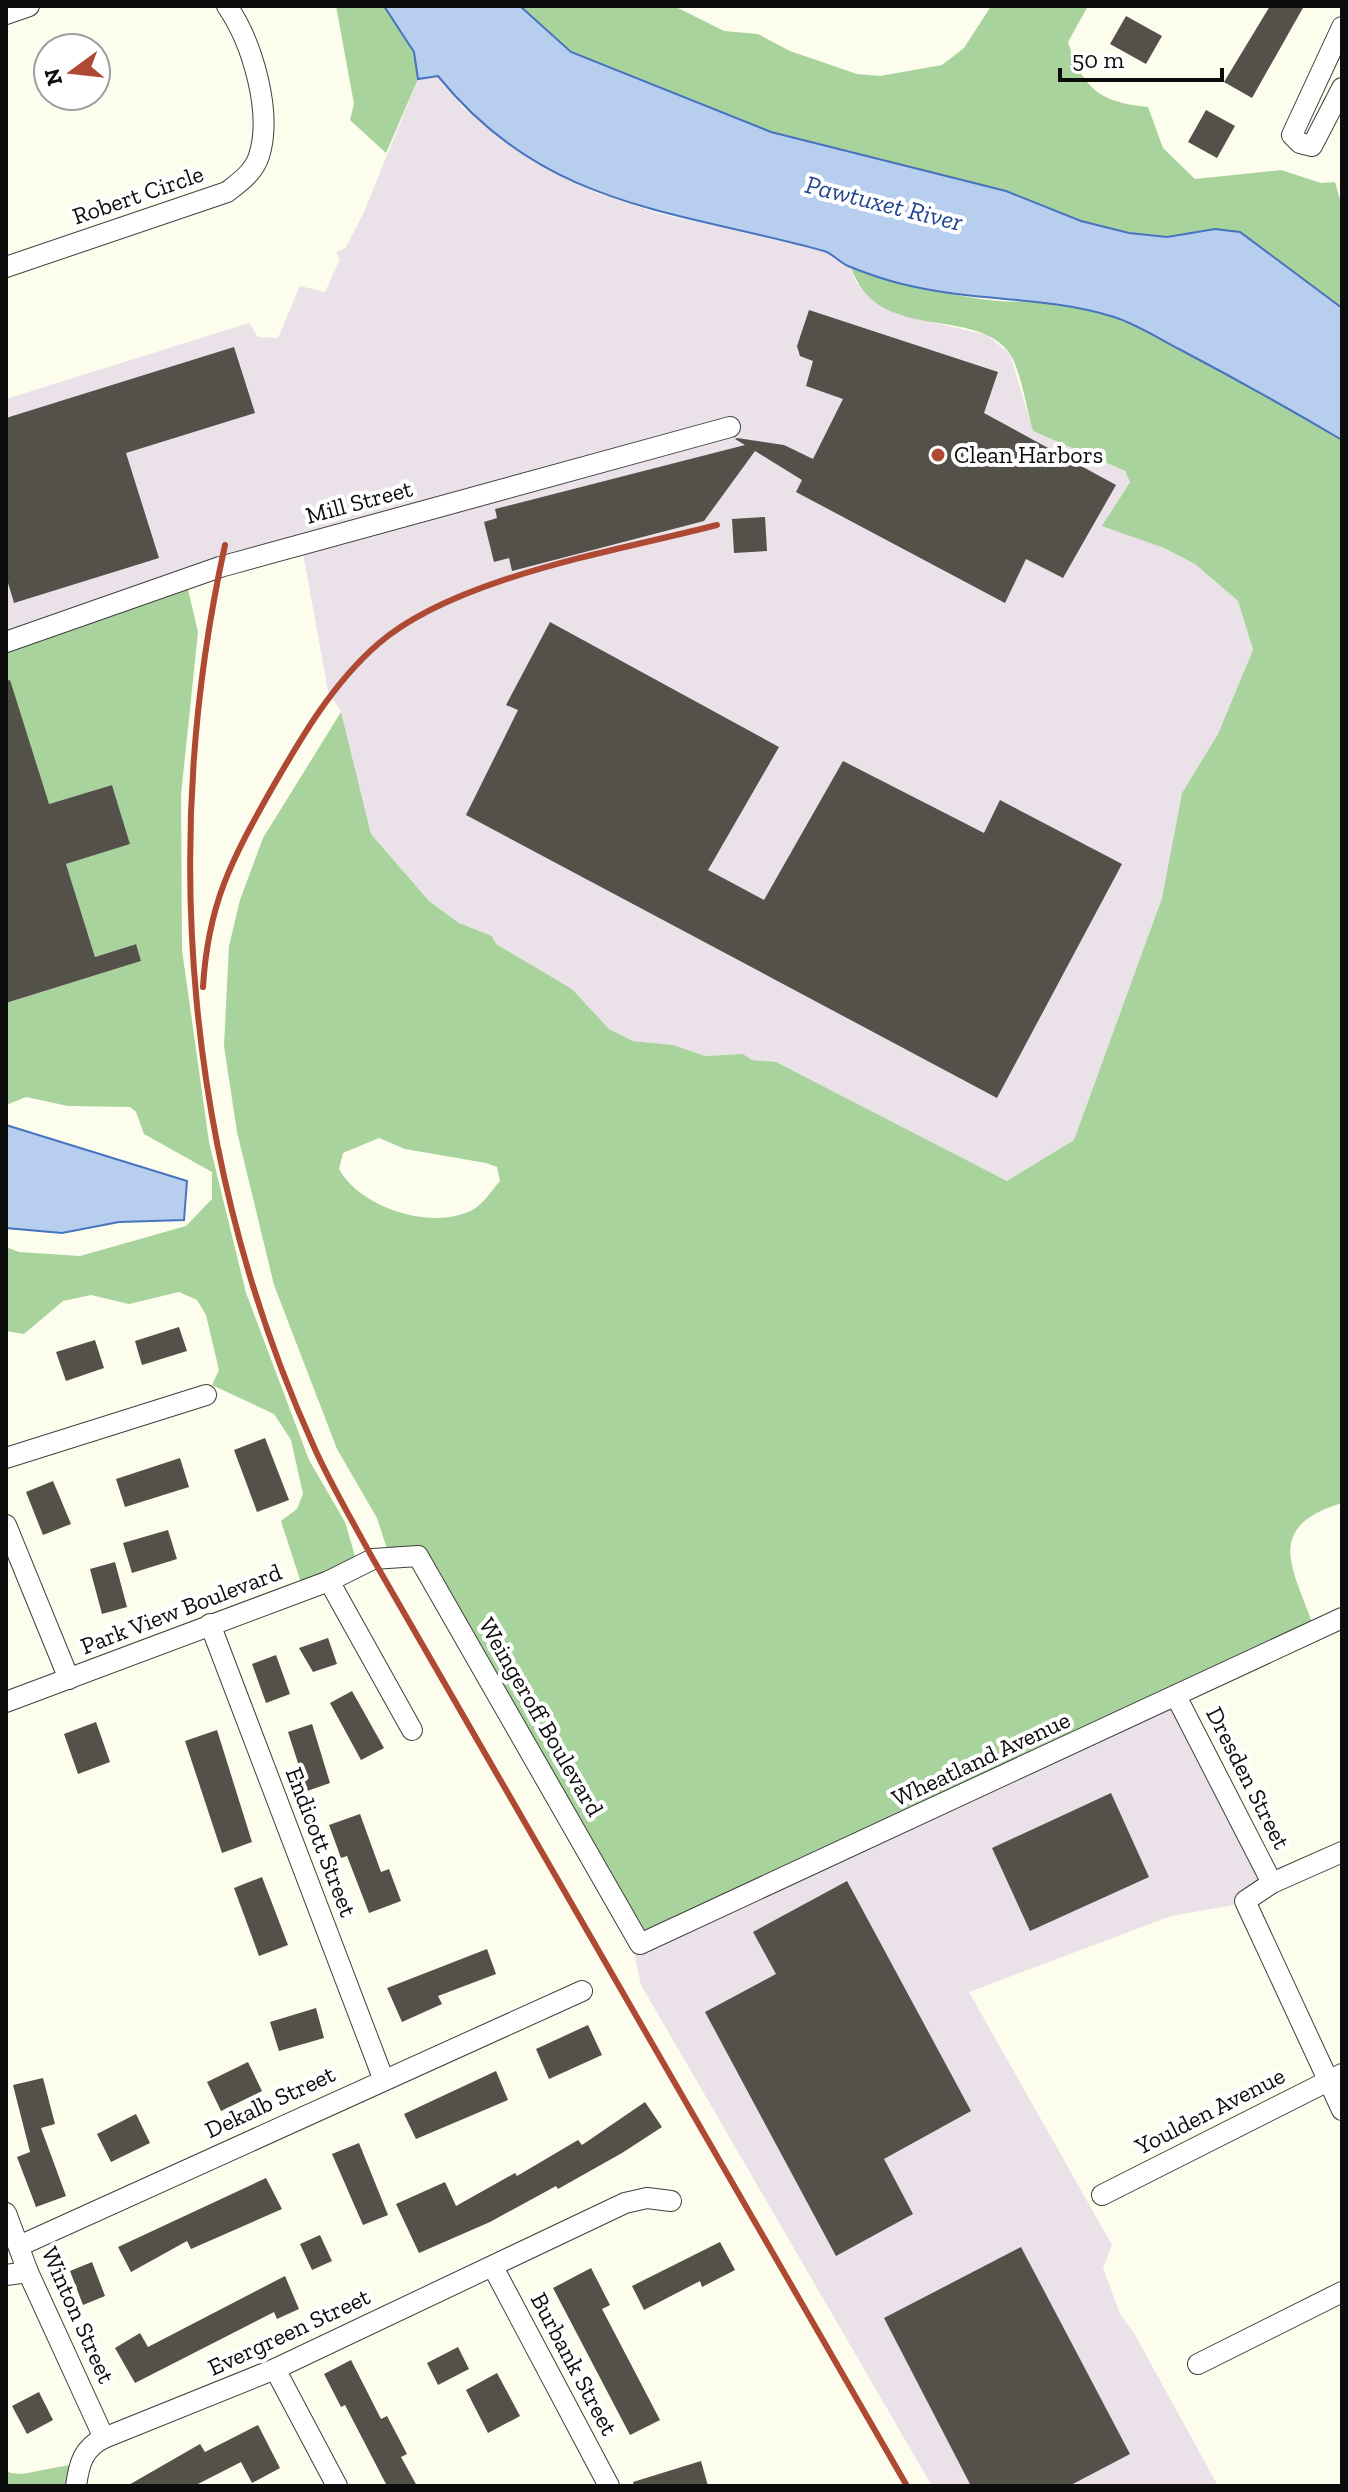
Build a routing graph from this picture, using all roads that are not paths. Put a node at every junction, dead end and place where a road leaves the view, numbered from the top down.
1 (29, 6) edge
2 (227, 6) edge
3 (6, 14) edge
4 (1342, 27) edge
5 (1342, 88) edge
6 (6, 267) edge
7 (730, 427) dead end
8 (6, 642) edge
9 (206, 1395) dead end
10 (6, 1458) edge
11 (6, 1525) edge
12 (373, 1559) joint
13 (329, 1581) junction
14 (1342, 1618) edge
15 (210, 1624) junction
16 (69, 1679) junction
17 (1177, 1698) junction
18 (6, 1702) edge
19 (412, 1730) dead end
20 (1342, 1852) edge
21 (1272, 1883) junction
22 (640, 1944) joint
23 (582, 1991) dead end
24 (1335, 2077) edge
25 (383, 2078) junction
26 (1342, 2110) edge
27 (1102, 2195) dead end
28 (671, 2201) dead end
29 (6, 2213) edge
30 (19, 2246) junction
31 (493, 2267) junction
32 (28, 2272) junction
33 (6, 2275) edge
34 (1342, 2292) edge
35 (1198, 2364) dead end
36 (275, 2369) junction
37 (104, 2438) junction
38 (76, 2486) edge
39 (337, 2486) edge
40 (609, 2486) edge

1 - 3 street
2 - 6 street, Robert Circle
4 - 5 street
7 - 8 street, Mill Street
9 - 10 street
11 - 16 street
12 - 13 street, Park View Boulevard
12 - 22 street, Weingeroff Boulevard
13 - 15 street, Park View Boulevard
13 - 19 street
14 - 17 street, Wheatland Avenue
15 - 16 street, Park View Boulevard
15 - 25 street, Endicott Street
16 - 18 street, Park View Boulevard
17 - 21 street, Dresden Street
17 - 22 street, Wheatland Avenue
20 - 21 street
21 - 24 street
23 - 25 street, Dekalb Street
24 - 26 street
24 - 27 street, Youlden Avenue
25 - 30 street, Dekalb Street
28 - 31 street, Evergreen Street
29 - 30 street, Winton Street
30 - 32 street, Winton Street
31 - 36 street, Evergreen Street
31 - 40 street, Burbank Street
32 - 33 street
32 - 37 street, Winton Street
34 - 35 street
36 - 37 street, Evergreen Street
36 - 39 street
37 - 38 street

